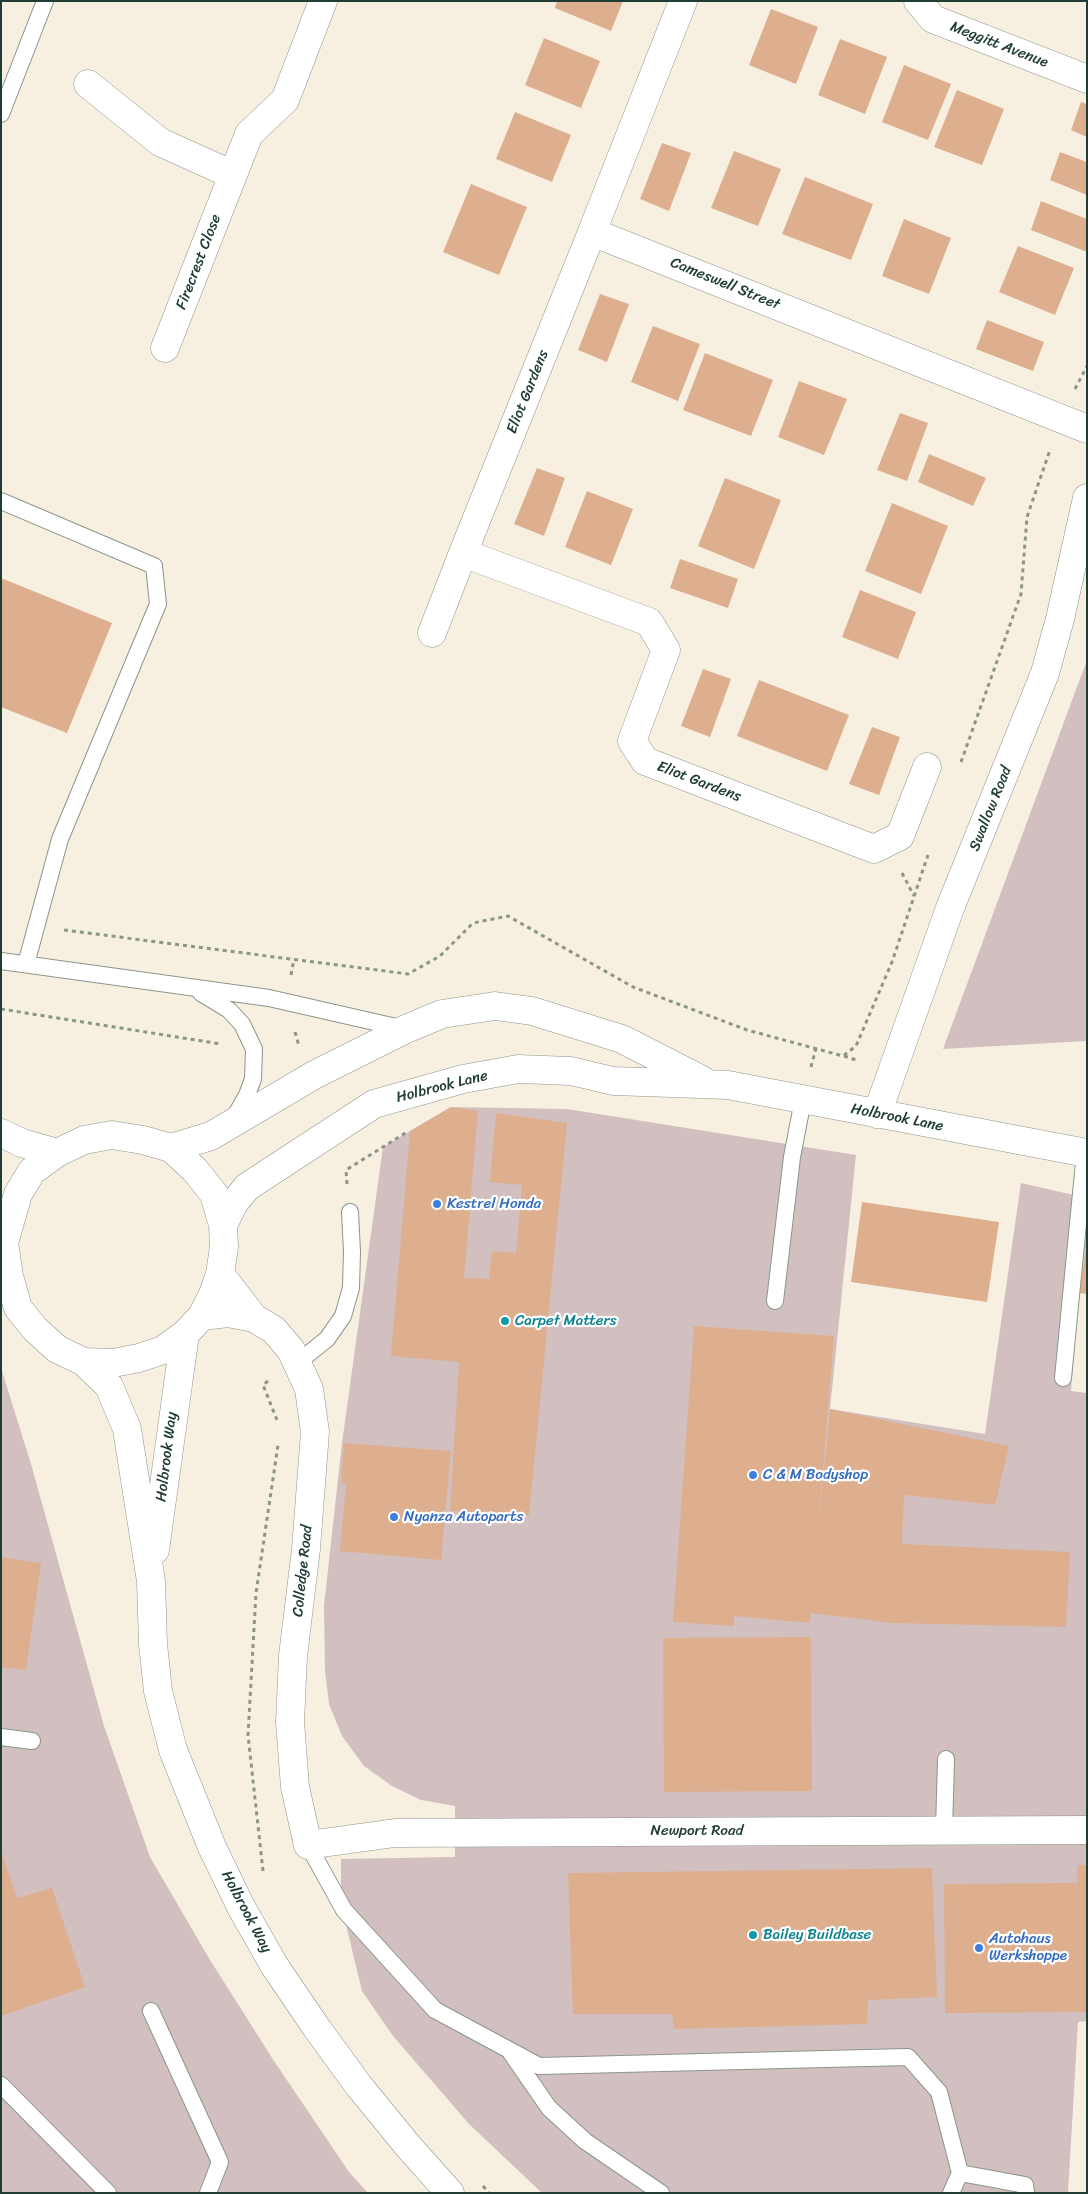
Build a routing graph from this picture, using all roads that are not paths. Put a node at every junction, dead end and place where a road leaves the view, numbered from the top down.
1 (46, 1) edge
2 (323, 1) edge
3 (683, 1) edge
4 (918, 1) edge
5 (1087, 79) edge
6 (88, 84) dead end
7 (1, 114) edge
8 (233, 175) junction
9 (592, 232) junction
10 (165, 348) dead end
11 (1087, 429) edge
12 (1087, 498) edge
13 (1, 501) edge
14 (463, 553) junction
15 (432, 633) dead end
16 (927, 767) dead end
17 (1, 961) edge
18 (26, 964) junction
19 (186, 987) junction
20 (406, 1029) junction
21 (707, 1083) junction
22 (803, 1100) junction
23 (877, 1114) junction
24 (226, 1126) junction
25 (1, 1133) edge
26 (171, 1148) junction
27 (1086, 1152) edge
28 (57, 1153) junction
29 (350, 1212) road end
30 (223, 1225) junction
31 (2, 1241) edge
32 (220, 1274) junction
33 (776, 1301) dead end
34 (254, 1318) junction
35 (194, 1325) junction
36 (84, 1362) junction
37 (297, 1363) junction
38 (1063, 1378) dead end
39 (151, 1581) junction
40 (1, 1737) edge
41 (32, 1741) dead end
42 (946, 1759) dead end
43 (944, 1830) junction
44 (1087, 1830) edge
45 (308, 1845) junction
46 (151, 2011) dead end
47 (508, 2049) junction
48 (1, 2084) edge
49 (960, 2173) junction
50 (108, 2193) edge
51 (208, 2193) edge
52 (450, 2193) edge
53 (661, 2193) edge
54 (951, 2193) edge
55 (1026, 2193) edge

1 - 7 lane
2 - 8 street, Firecrest Close
3 - 9 street
4 - 5 street, Meggitt Avenue
6 - 8 street
8 - 10 street, Firecrest Close
9 - 11 street, Cameswell Street
9 - 14 street, Eliot Gardens
12 - 23 street, Swallow Road
13 - 18 lane
14 - 15 street, Eliot Gardens
14 - 16 street, Eliot Gardens
17 - 18 lane, Holbrook Lane
18 - 19 lane, Holbrook Lane
19 - 20 lane, Holbrook Lane
19 - 24 lane, Holbrook Lane
20 - 21 street, Holbrook Lane
20 - 24 street, Holbrook Lane
21 - 22 street, Holbrook Lane
21 - 30 street, Holbrook Lane
22 - 23 street, Holbrook Lane
22 - 33 lane
23 - 27 street, Holbrook Lane
24 - 26 street, Holbrook Lane
25 - 28 street
26 - 28 street
26 - 30 street
27 - 38 lane
28 - 31 street
29 - 37 lane
30 - 32 street, Holbrook Way
31 - 36 street
32 - 34 street, Colledge Road
32 - 35 street, Holbrook Way
34 - 35 street, Colledge Road
34 - 37 street, Colledge Road
35 - 36 street
35 - 39 street, Holbrook Way
36 - 39 street, Holbrook Way
37 - 45 street, Colledge Road
39 - 52 street, Holbrook Way
40 - 41 lane
42 - 43 lane
43 - 44 street, Newport Road
43 - 45 street, Newport Road
45 - 47 lane
46 - 51 lane
47 - 49 lane
47 - 53 lane
48 - 50 lane
49 - 54 lane
49 - 55 lane

